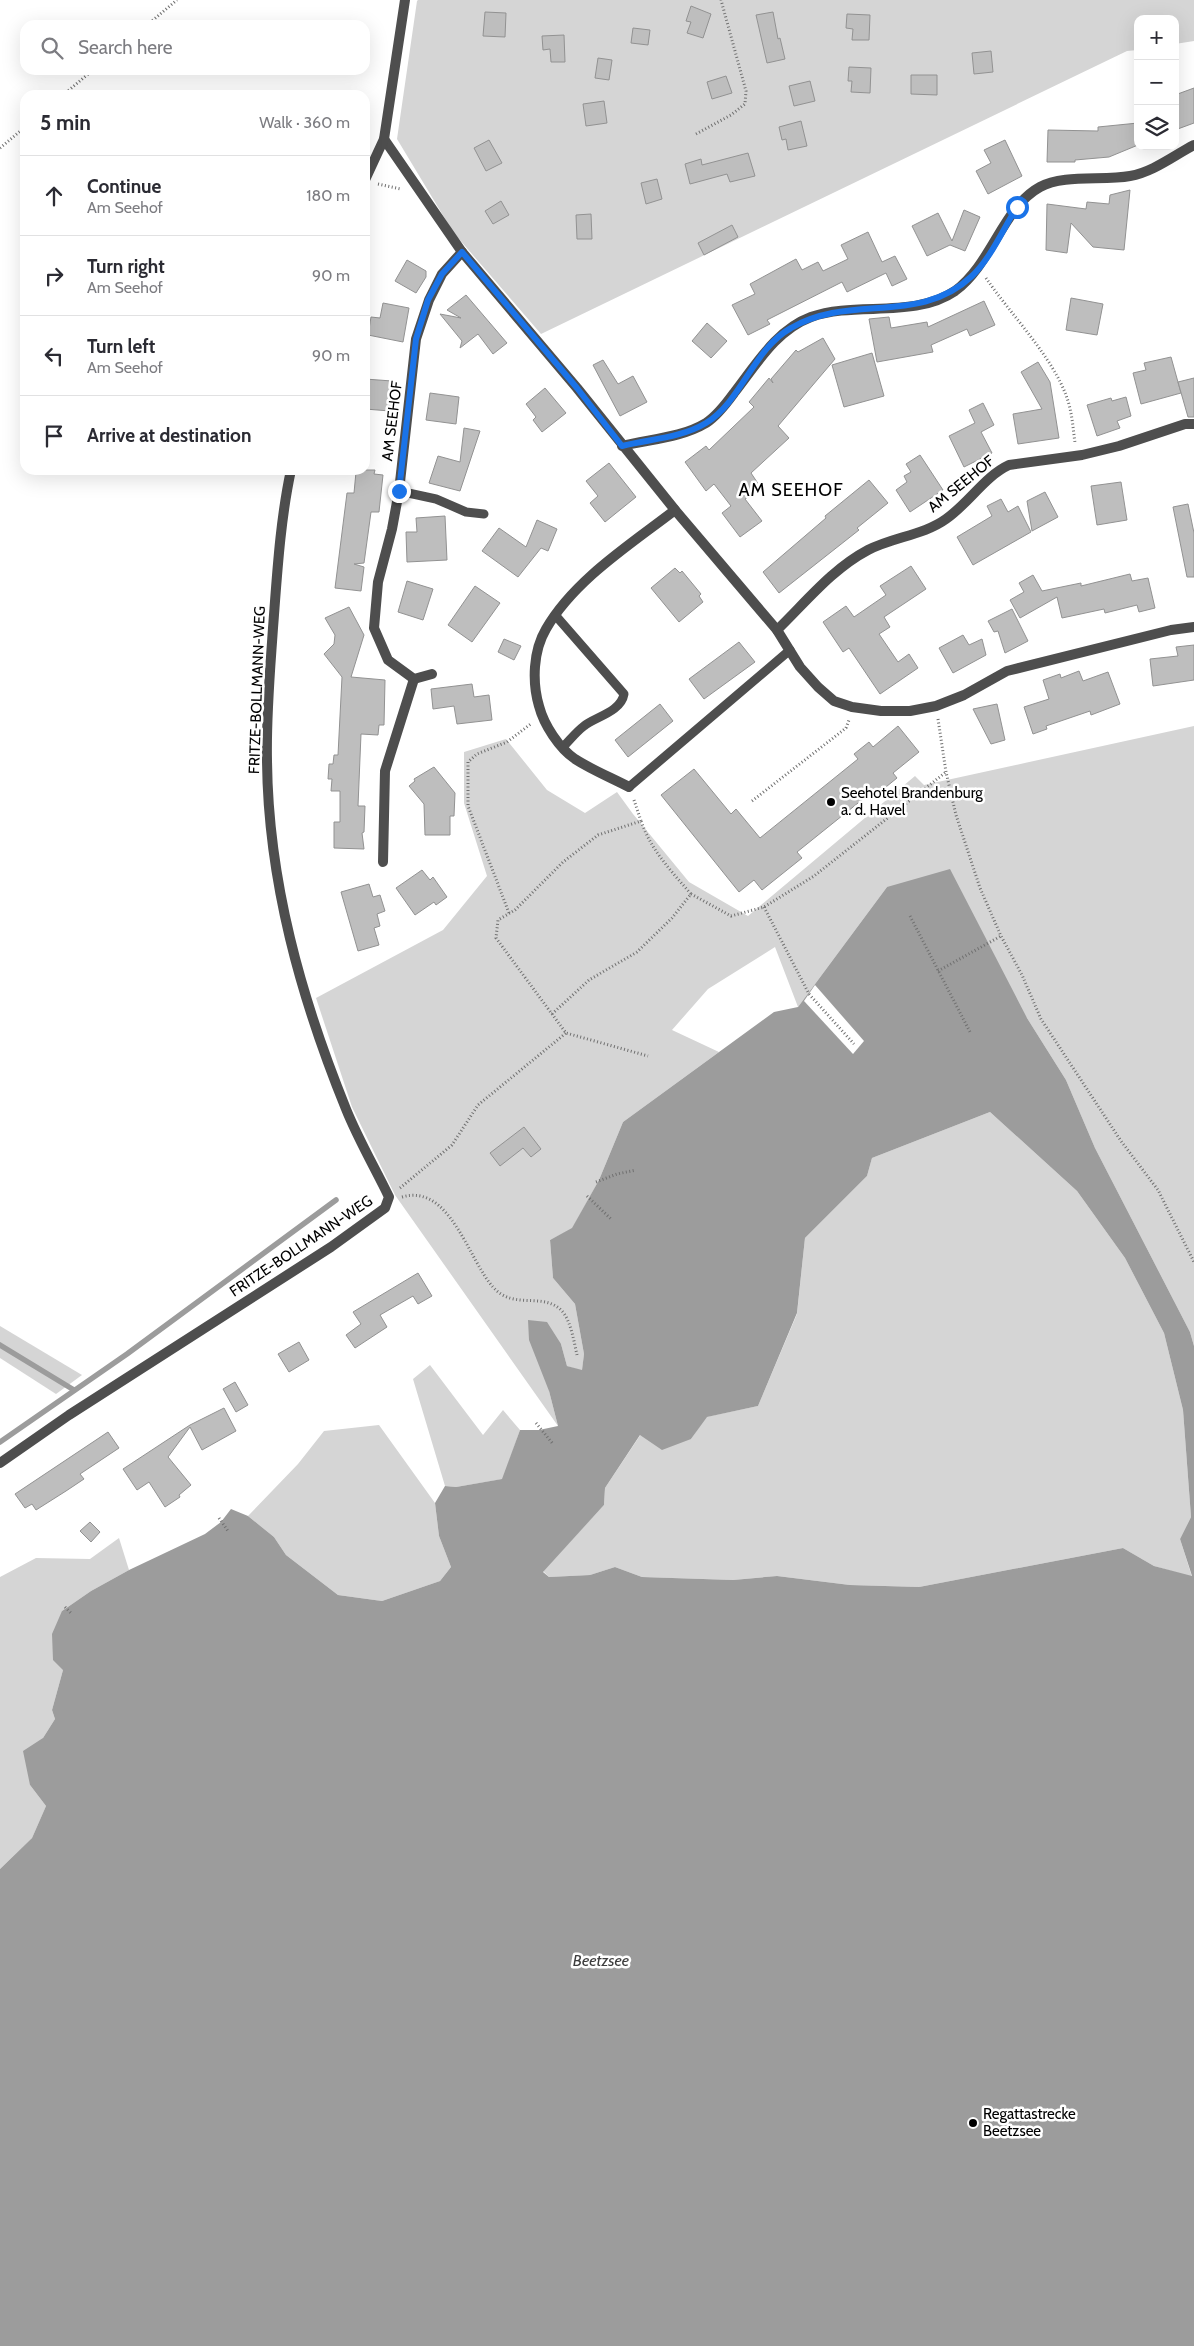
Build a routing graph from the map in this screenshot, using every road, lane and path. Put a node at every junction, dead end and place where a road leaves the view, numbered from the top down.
1 (177, 0) edge
2 (405, 0) edge
3 (721, 0) edge
4 (153, 20) edge
5 (87, 75) edge
6 (70, 90) edge
7 (20, 131) edge
8 (696, 134) dead end
9 (384, 139) junction
10 (1194, 145) edge
11 (0, 148) edge
12 (370, 182) edge
13 (420, 192) junction
14 (462, 252) junction
15 (979, 267) junction
16 (1194, 424) edge
17 (622, 446) junction
18 (1077, 456) junction
19 (290, 475) edge
20 (399, 491) junction
21 (675, 510) junction
22 (484, 514) dead end
23 (556, 616) junction
24 (1194, 627) edge
25 (777, 630) junction
26 (790, 650) junction
27 (432, 674) dead end
28 (414, 679) junction
29 (936, 706) junction
30 (852, 707) junction
31 (541, 716) junction
32 (563, 747) junction
33 (946, 772) junction
34 (629, 787) junction
35 (752, 801) dead end
36 (641, 821) junction
37 (383, 862) dead end
38 (691, 894) junction
39 (764, 907) junction
40 (509, 913) junction
41 (910, 916) dead end
42 (1001, 936) junction
43 (938, 971) junction
44 (552, 1014) junction
45 (970, 1032) dead end
46 (566, 1033) junction
47 (854, 1044) dead end
48 (648, 1056) dead end
49 (636, 1170) dead end
50 (596, 1182) dead end
51 (587, 1196) dead end
52 (388, 1200) junction
53 (611, 1219) dead end
54 (1194, 1262) edge
55 (578, 1354) dead end
56 (536, 1423) dead end
57 (553, 1444) dead end
58 (0, 1463) edge
59 (219, 1518) dead end
60 (228, 1531) dead end
61 (65, 1607) dead end
62 (72, 1614) dead end

1 - 4 path
2 - 9 street
3 - 8 path
5 - 6 path
7 - 11 path
9 - 12 street
9 - 13 street
10 - 15 street
12 - 13 path
13 - 14 street
14 - 17 street
14 - 20 street, AM SEEHOF
15 - 17 street
15 - 18 path
16 - 18 street, AM SEEHOF
17 - 21 street
18 - 25 street, AM SEEHOF
19 - 52 street, FRITZE-BOLLMANN-WEG
20 - 22 lane
20 - 28 street, AM SEEHOF
21 - 23 street
21 - 25 street
23 - 31 street
23 - 32 lane
24 - 29 street
25 - 26 street
26 - 30 street
26 - 34 lane
27 - 28 street
28 - 37 street
29 - 30 street
29 - 33 path
30 - 35 path
31 - 32 street
31 - 40 path
32 - 34 street
33 - 39 path
33 - 42 path
34 - 36 path
36 - 38 path
36 - 40 path
38 - 39 path
38 - 44 path
39 - 47 path
40 - 44 path
41 - 43 path
42 - 43 path
42 - 54 path
43 - 45 path
44 - 46 path
46 - 48 path
46 - 52 path
49 - 50 path
51 - 53 path
52 - 55 path
52 - 58 street, FRITZE-BOLLMANN-WEG
56 - 57 path
59 - 60 path
61 - 62 path

